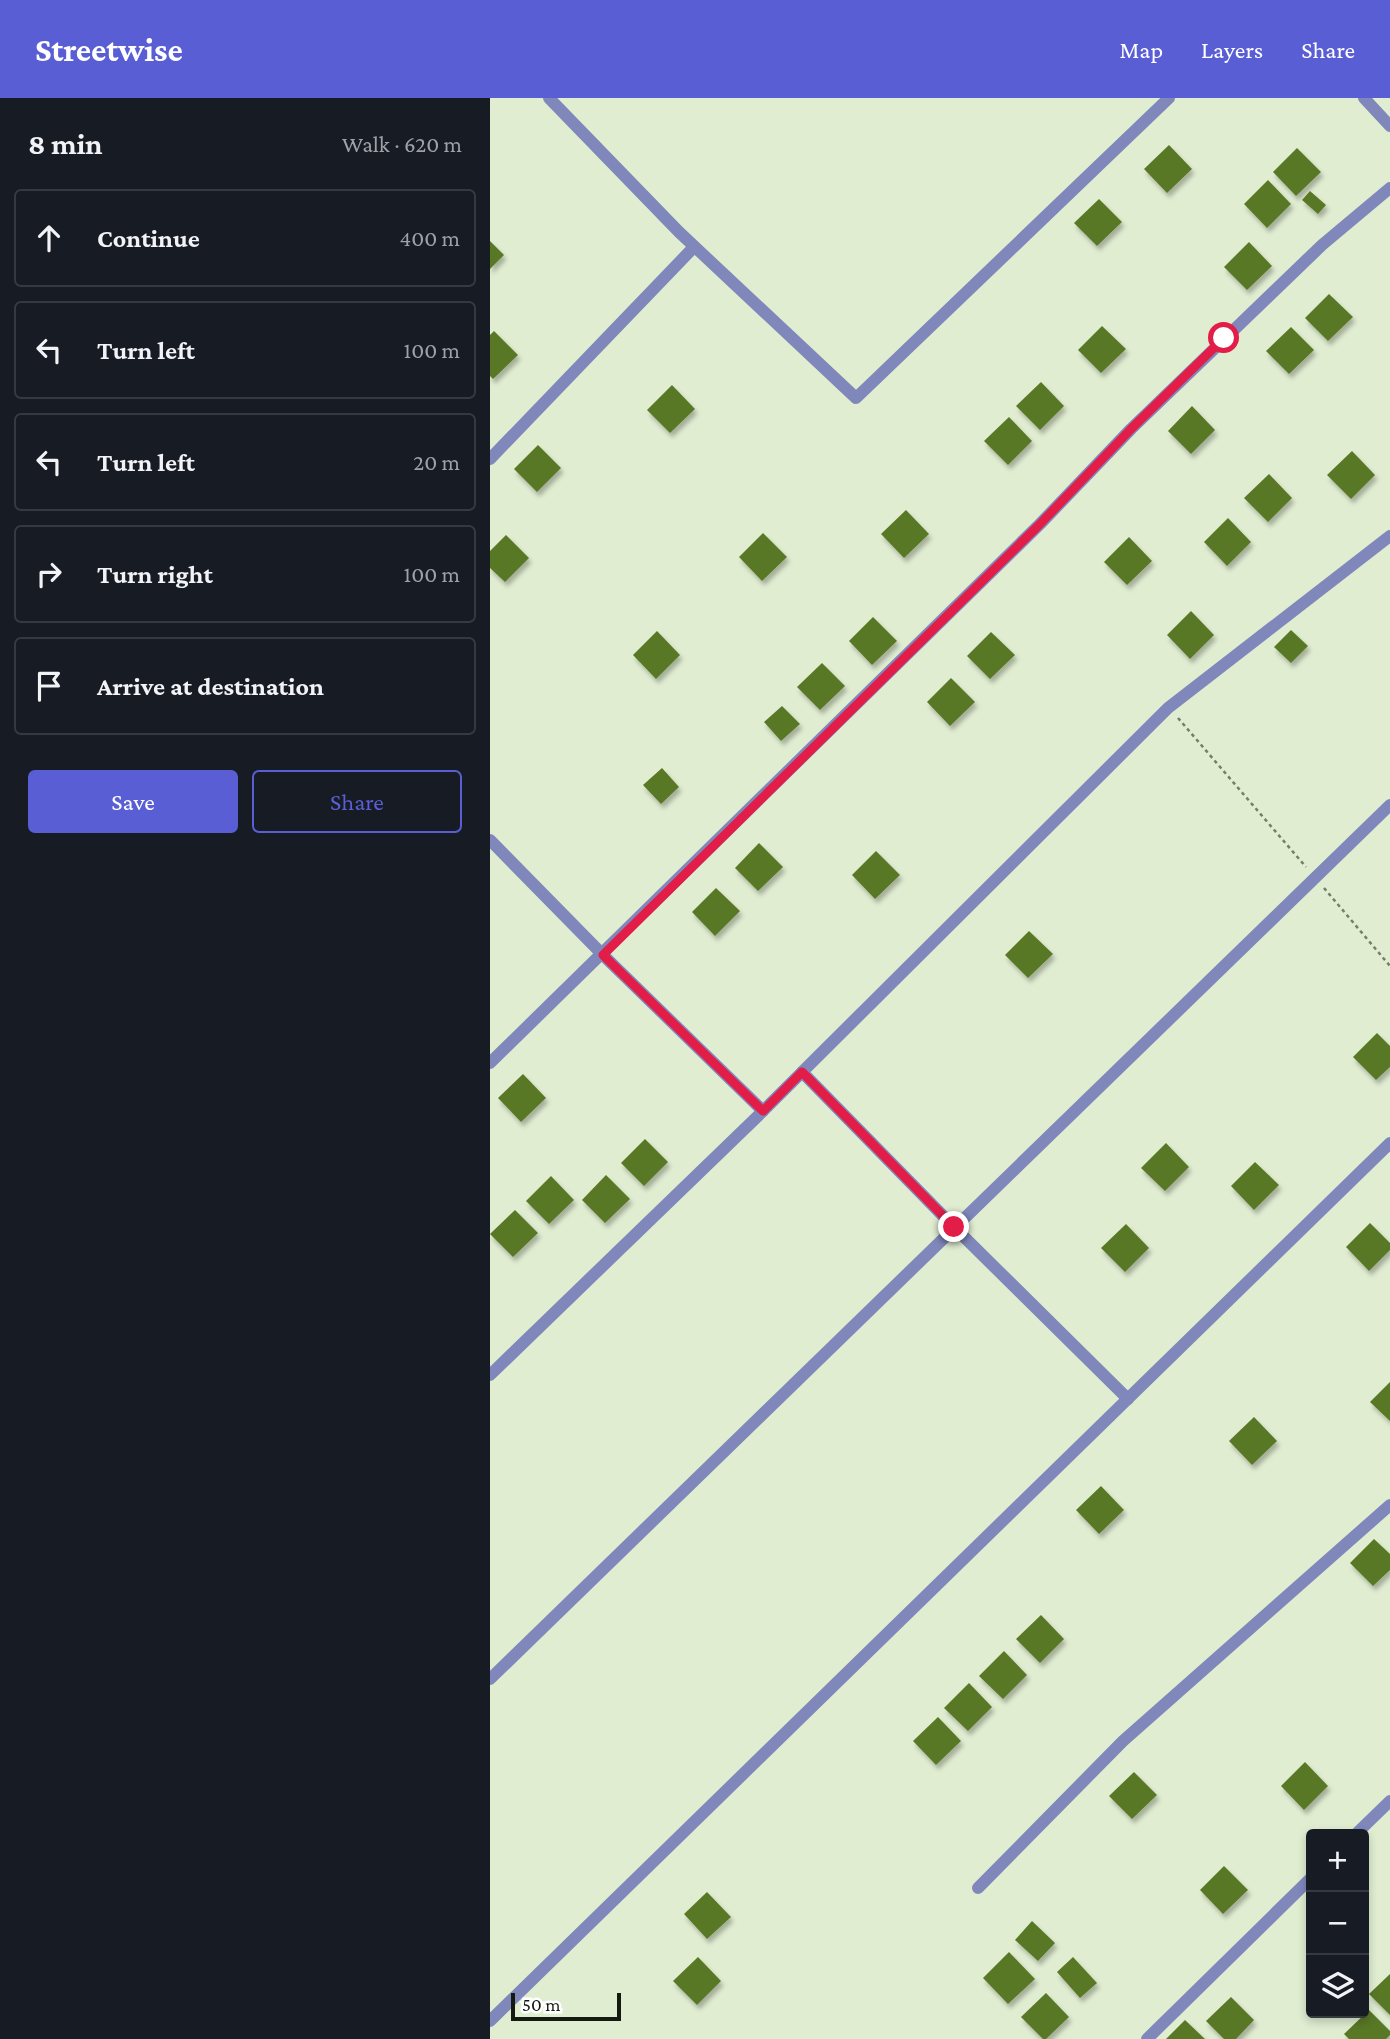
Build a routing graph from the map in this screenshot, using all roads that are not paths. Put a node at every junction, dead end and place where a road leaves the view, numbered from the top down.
1 (550, 98) edge
2 (1169, 98) edge
3 (1364, 98) edge
4 (1390, 126) edge
5 (1390, 188) edge
6 (694, 247) junction
7 (490, 458) edge
8 (1390, 536) edge
9 (1390, 805) edge
10 (490, 840) edge
11 (603, 955) junction
12 (490, 1063) edge
13 (802, 1072) junction
14 (763, 1111) junction
15 (1390, 1143) edge
16 (954, 1227) junction
17 (490, 1375) edge
18 (1128, 1399) junction
19 (1390, 1505) edge
20 (490, 1679) edge
21 (1390, 1801) edge
22 (1361, 1829) edge
23 (1306, 1883) edge
24 (978, 1888) dead end
25 (490, 2021) edge
26 (1147, 2039) edge

1 - 6 street
2 - 6 street
3 - 4 street
5 - 11 street
6 - 7 street
8 - 13 street
9 - 16 street
10 - 11 street
11 - 12 street
11 - 14 street
13 - 14 street
13 - 16 street
14 - 17 street
15 - 18 street
16 - 18 street
16 - 20 street
18 - 25 street
19 - 24 street
21 - 22 street
23 - 26 street

